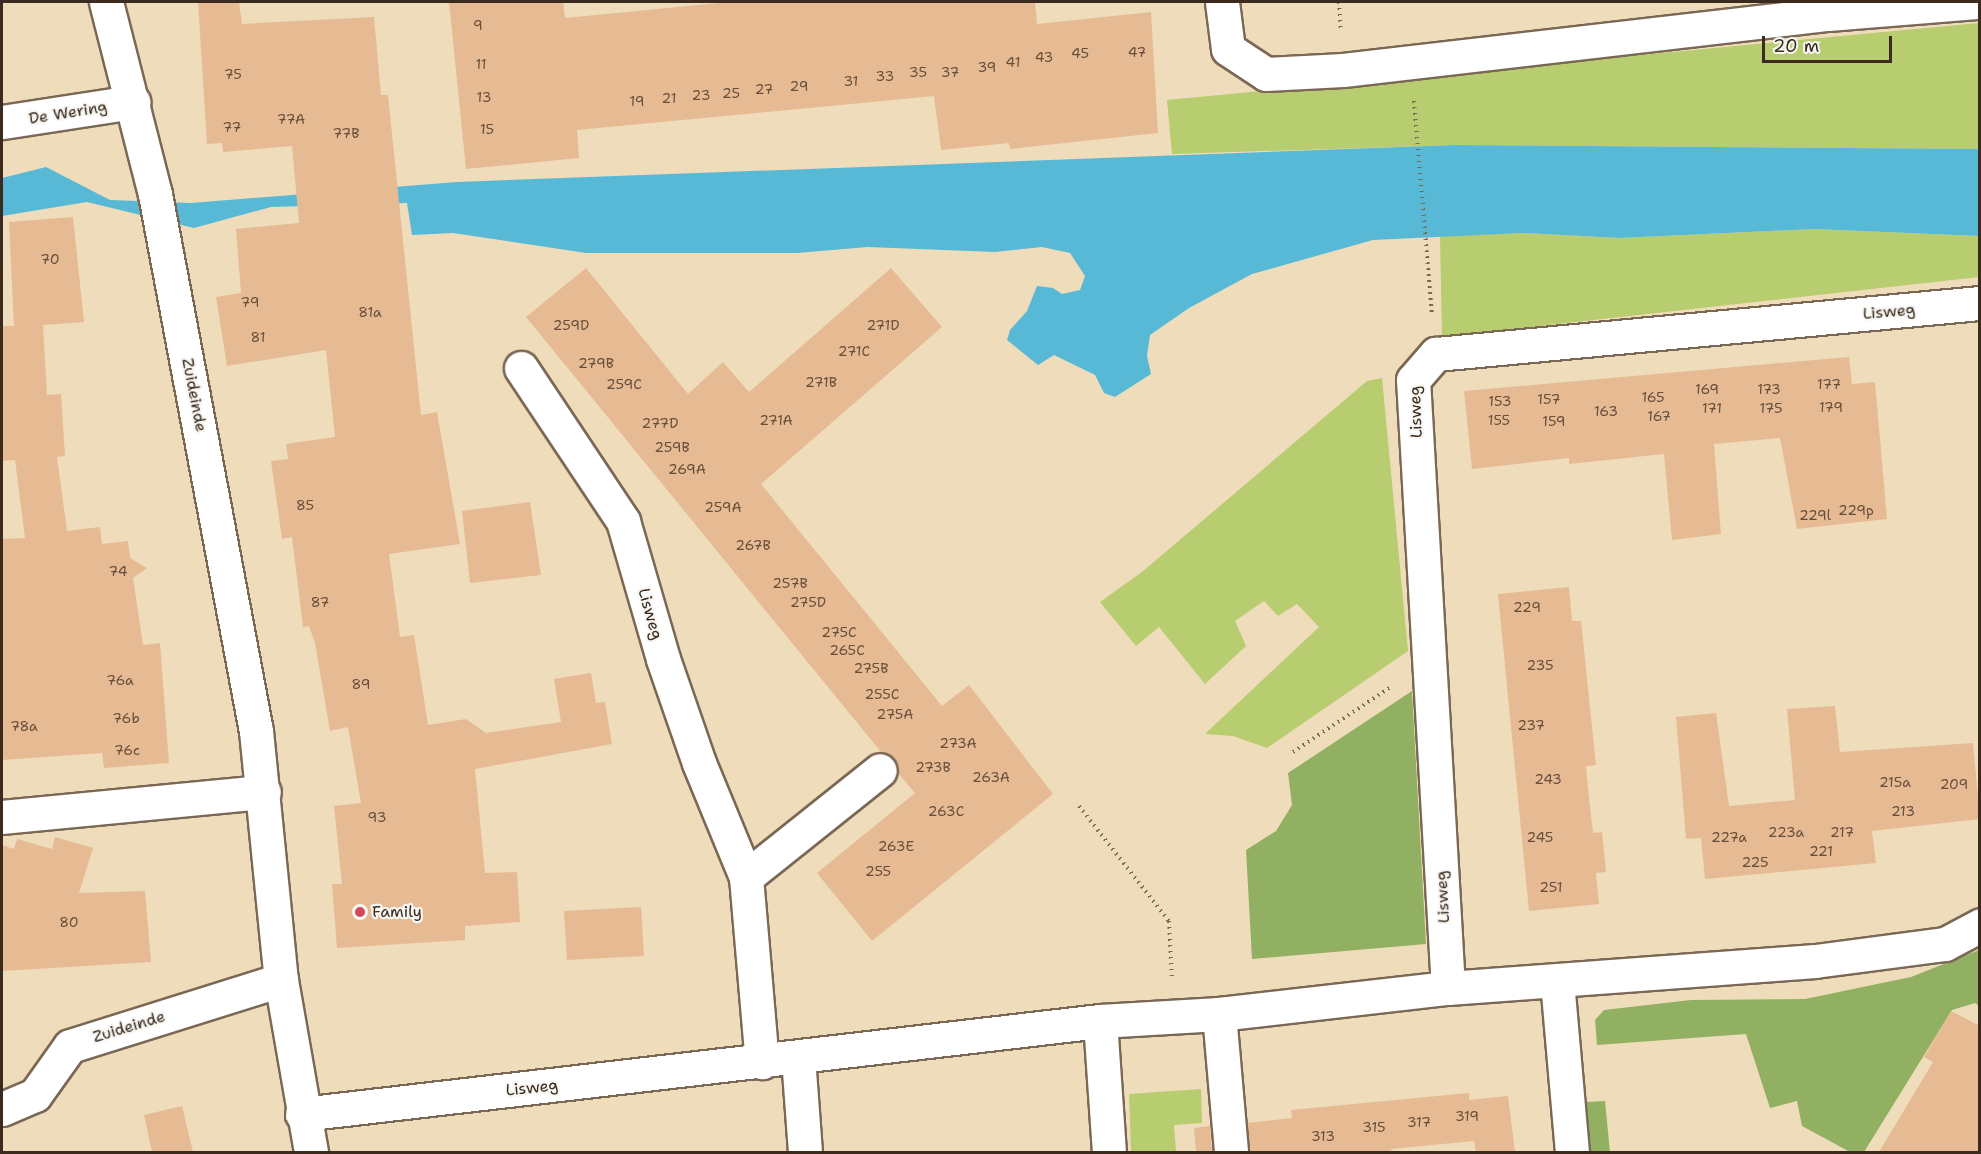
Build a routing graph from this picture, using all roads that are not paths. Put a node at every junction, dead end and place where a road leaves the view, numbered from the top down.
1 (106, 2) edge
2 (1222, 2) edge
3 (1977, 2) edge
4 (1828, 8) edge
5 (134, 102) junction
6 (2, 123) edge
7 (1980, 303) edge
8 (520, 368) dead end
9 (880, 770) dead end
10 (264, 792) junction
11 (2, 817) edge
12 (746, 877) junction
13 (1980, 925) edge
14 (281, 980) junction
15 (1557, 981) junction
16 (1449, 988) junction
17 (1218, 1014) junction
18 (1100, 1021) junction
19 (798, 1057) junction
20 (762, 1062) junction
21 (2, 1109) edge
22 (302, 1114) junction
23 (312, 1152) edge
24 (805, 1152) edge
25 (1109, 1152) edge
26 (1230, 1152) edge
27 (1572, 1152) edge

1 - 5 street, Zuideinde
2 - 4 street
3 - 4 street
5 - 6 street, De Wering
5 - 10 street, Zuideinde
7 - 16 street, Lisweg
8 - 12 street, Lisweg
9 - 12 street
10 - 11 street
10 - 14 street, Zuideinde
12 - 20 street, Lisweg
13 - 15 street, Lisweg
14 - 21 street, Zuideinde
14 - 22 street, Zuideinde
15 - 16 street, Lisweg
15 - 27 street
16 - 17 street, Lisweg
17 - 18 street, Lisweg
17 - 26 street
18 - 19 street, Lisweg
18 - 25 street
19 - 20 street, Lisweg
19 - 24 street
20 - 22 street, Lisweg
22 - 23 street, Zuideinde

